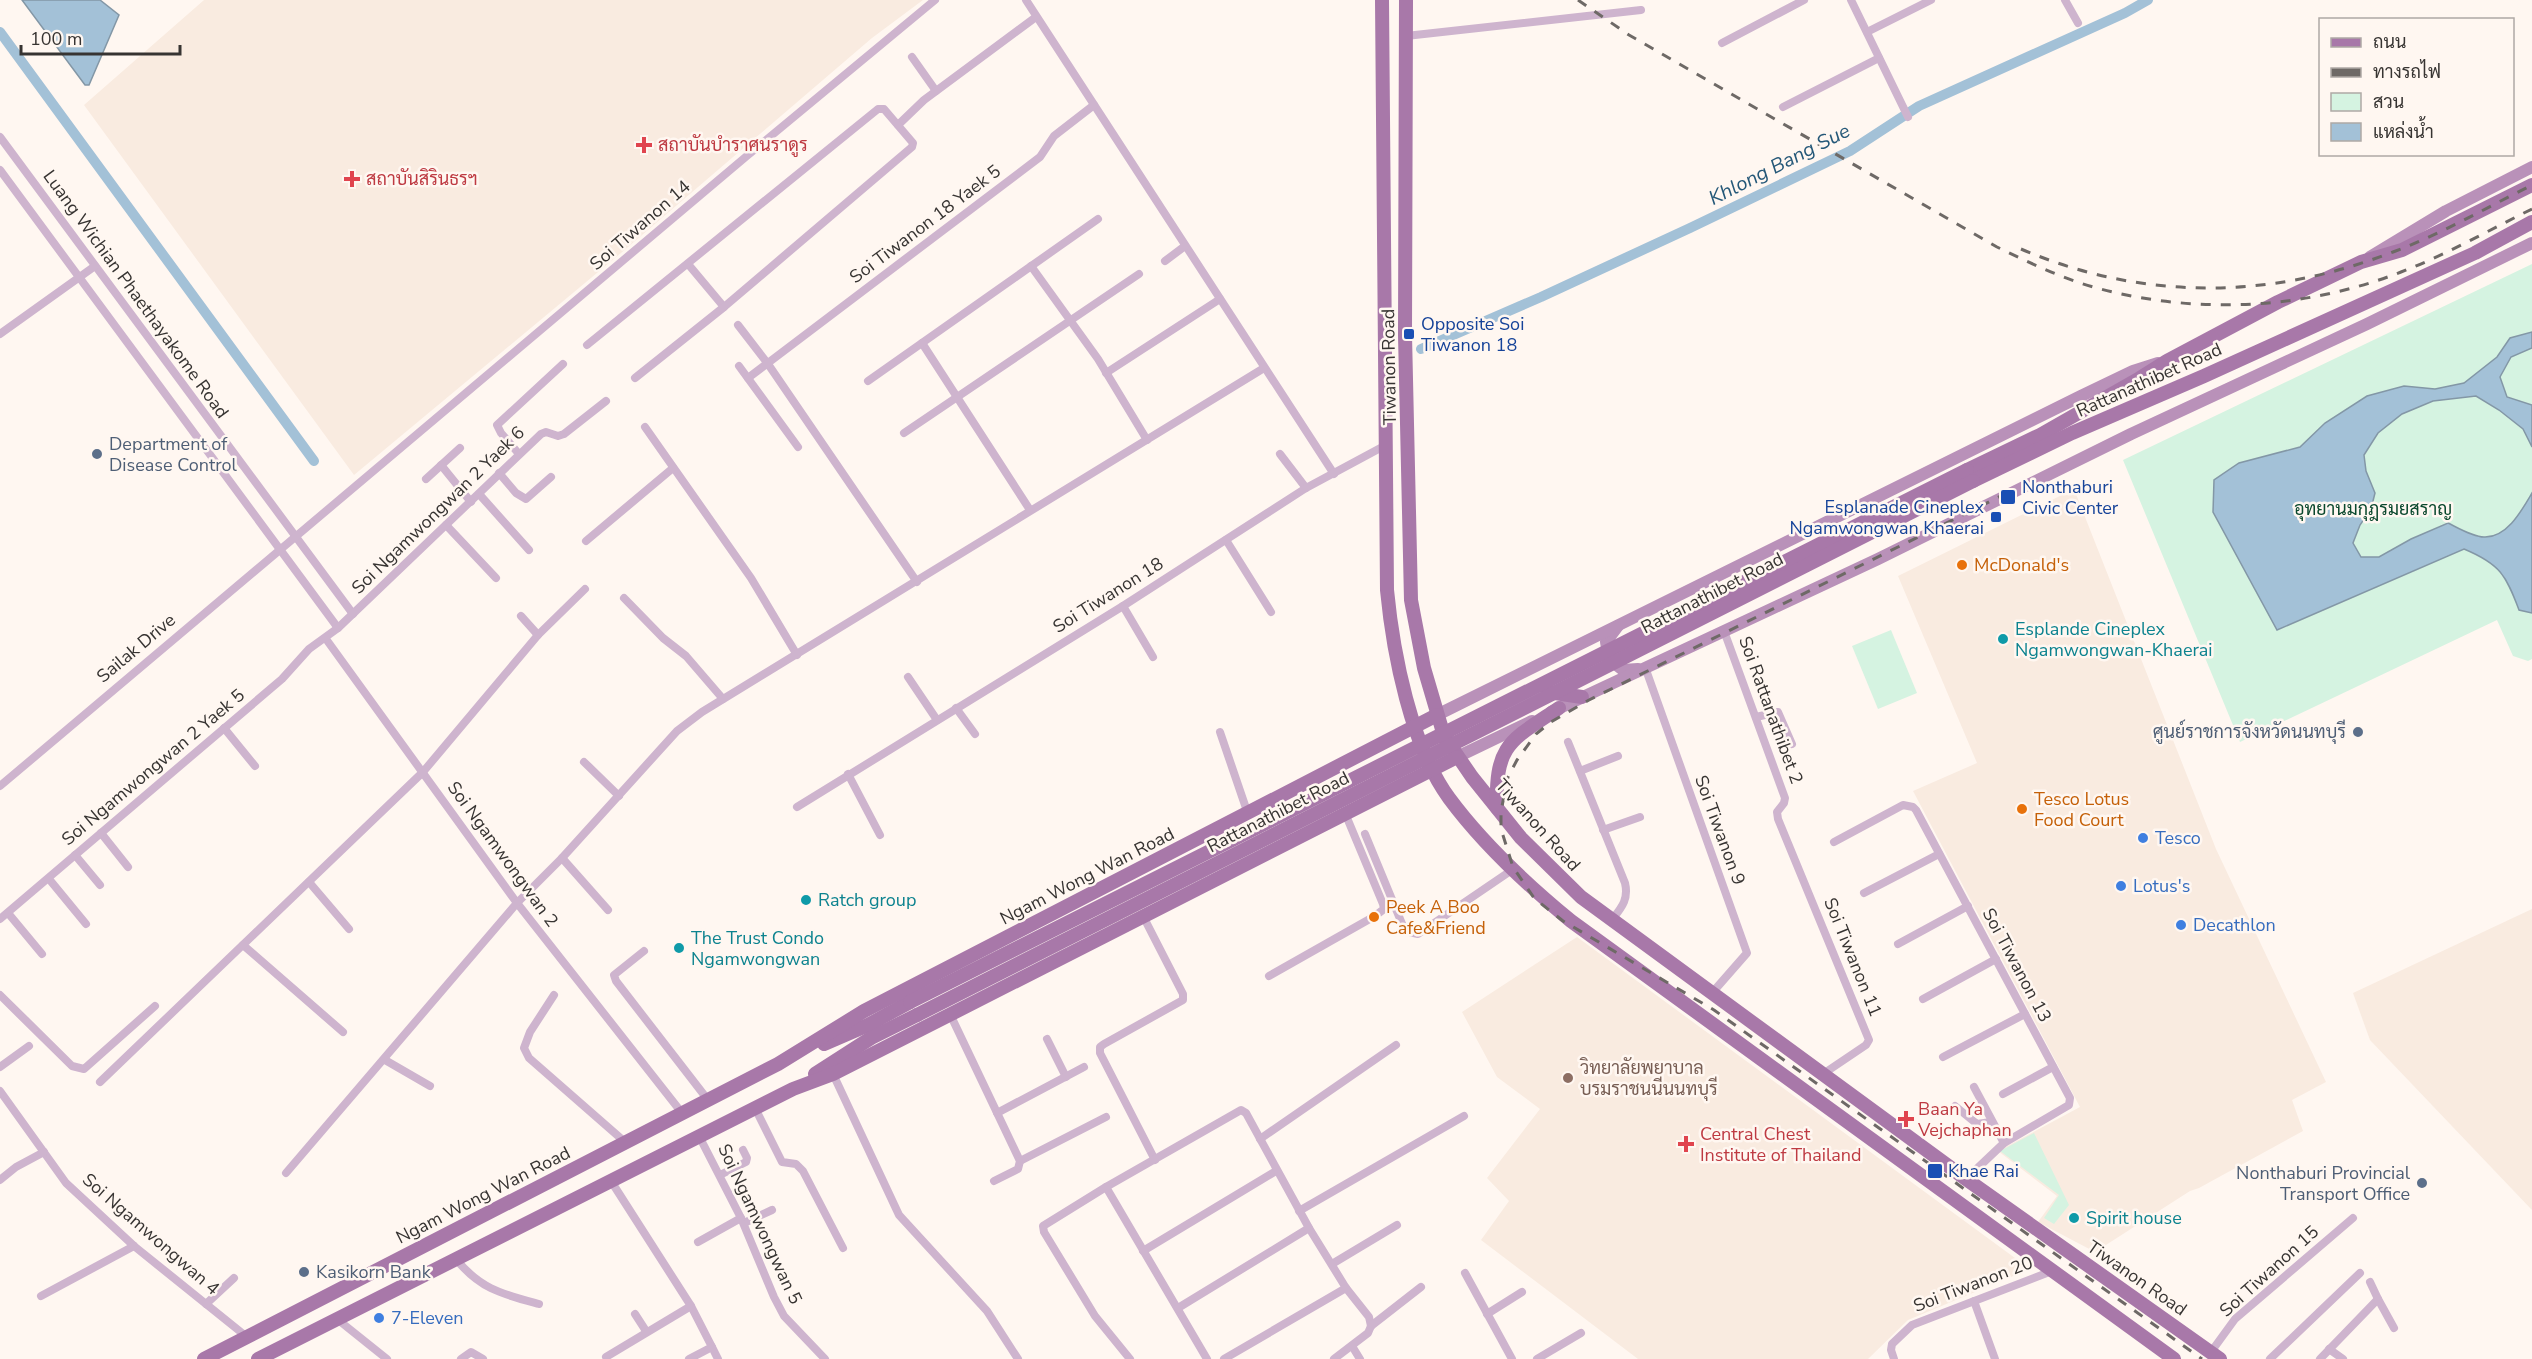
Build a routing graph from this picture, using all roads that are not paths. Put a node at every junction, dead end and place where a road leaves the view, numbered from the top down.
1 (935, 0) edge
2 (1026, 0) edge
3 (1382, 0) edge
4 (1406, 0) edge
5 (1804, 0) edge
6 (1851, 0) edge
7 (1931, 0) edge
8 (2065, 0) edge
9 (1641, 10) dead end
10 (1036, 17) junction
11 (2078, 23) dead end
12 (1867, 32) junction
13 (1406, 36) junction
14 (1722, 44) dead end
15 (912, 57) dead end
16 (1879, 58) junction
17 (936, 91) junction
18 (1094, 105) junction
19 (1783, 107) dead end
20 (1908, 117) dead end
21 (898, 125) junction
22 (0, 137) edge
23 (2532, 167) edge
24 (0, 170) edge
25 (2532, 185) edge
26 (1098, 219) dead end
27 (2532, 222) edge
28 (2532, 243) edge
29 (1185, 246) junction
30 (1165, 261) dead end
31 (2361, 262) junction
32 (688, 264) junction
33 (95, 266) junction
34 (1031, 266) junction
35 (1138, 274) dead end
36 (79, 276) junction
37 (1220, 299) junction
38 (724, 307) junction
39 (1070, 321) junction
40 (738, 325) dead end
41 (0, 334) edge
42 (922, 343) junction
43 (587, 345) dead end
44 (2167, 361) junction
45 (563, 364) dead end
46 (768, 364) junction
47 (739, 366) dead end
48 (1264, 368) junction
49 (1106, 373) junction
50 (635, 378) dead end
51 (748, 378) junction
52 (868, 381) dead end
53 (957, 397) junction
54 (606, 401) dead end
55 (645, 427) dead end
56 (904, 433) dead end
57 (1147, 440) junction
58 (1386, 445) junction
59 (798, 447) dead end
60 (460, 448) dead end
61 (519, 454) junction
62 (1280, 454) dead end
63 (441, 465) junction
64 (673, 468) junction
65 (499, 473) junction
66 (1334, 474) junction
67 (1970, 476) junction
68 (551, 477) dead end
69 (426, 479) dead end
70 (1306, 488) junction
71 (479, 494) junction
72 (471, 502) junction
73 (1030, 510) junction
74 (446, 525) junction
75 (294, 537) junction
76 (1226, 540) junction
77 (586, 541) dead end
78 (280, 548) junction
79 (529, 550) dead end
80 (496, 578) dead end
81 (917, 582) junction
82 (585, 589) dead end
83 (624, 598) dead end
84 (1123, 606) junction
85 (1271, 612) dead end
86 (353, 614) junction
87 (521, 616) dead end
88 (1621, 622) junction
89 (338, 628) junction
90 (1724, 631) junction
91 (538, 635) junction
92 (326, 639) junction
93 (797, 655) junction
94 (1153, 657) dead end
95 (1644, 668) junction
96 (908, 677) dead end
97 (1582, 698) junction
98 (723, 699) junction
99 (956, 708) junction
100 (1559, 708) junction
101 (1437, 715) junction
102 (1756, 717) junction
103 (937, 720) junction
104 (224, 728) junction
105 (1417, 731) junction
106 (1220, 732) dead end
107 (975, 734) dead end
108 (1444, 736) junction
109 (1568, 742) dead end
110 (1792, 744) dead end
111 (1455, 753) junction
112 (1425, 754) junction
113 (1618, 756) dead end
114 (584, 762) dead end
115 (255, 766) dead end
116 (1432, 769) junction
117 (1580, 771) junction
118 (423, 772) junction
119 (848, 774) junction
120 (1312, 781) junction
121 (0, 786) edge
122 (619, 796) junction
123 (797, 807) dead end
124 (1497, 808) junction
125 (1345, 813) junction
126 (1248, 814) junction
127 (1640, 817) dead end
128 (1603, 830) junction
129 (101, 832) junction
130 (1365, 834) dead end
131 (880, 835) dead end
132 (1834, 842) dead end
133 (1939, 854) junction
134 (75, 855) junction
135 (562, 858) junction
136 (128, 867) dead end
137 (1798, 867) joint
138 (1512, 870) junction
139 (49, 879) junction
140 (309, 882) junction
141 (100, 885) dead end
142 (1864, 893) dead end
143 (517, 903) junction
144 (1968, 906) junction
145 (608, 910) dead end
146 (8, 913) junction
147 (1143, 916) junction
148 (0, 919) edge
149 (1611, 921) junction
150 (86, 924) dead end
151 (349, 929) dead end
152 (1898, 944) dead end
153 (243, 945) junction
154 (644, 951) dead end
155 (42, 954) dead end
156 (1996, 959) junction
157 (1269, 976) dead end
158 (1712, 993) junction
159 (0, 994) edge
160 (554, 995) dead end
161 (1923, 999) dead end
162 (155, 1006) dead end
163 (914, 1008) junction
164 (950, 1014) junction
165 (2025, 1014) junction
166 (1762, 1029) junction
167 (343, 1032) dead end
168 (1047, 1039) dead end
169 (1396, 1045) dead end
170 (29, 1046) dead end
171 (1747, 1049) junction
172 (1944, 1057) dead end
173 (385, 1060) junction
174 (778, 1064) junction
175 (0, 1067) edge
176 (1084, 1067) dead end
177 (2053, 1067) junction
178 (833, 1074) junction
179 (1823, 1074) junction
180 (1065, 1077) junction
181 (100, 1082) dead end
182 (430, 1086) dead end
183 (1974, 1087) dead end
184 (793, 1089) junction
185 (0, 1091) edge
186 (2003, 1094) dead end
187 (708, 1100) junction
188 (1955, 1106) dead end
189 (755, 1108) junction
190 (682, 1113) junction
191 (998, 1113) junction
192 (1464, 1116) dead end
193 (1106, 1117) dead end
194 (1991, 1122) junction
195 (699, 1136) junction
196 (1260, 1139) junction
197 (625, 1142) junction
198 (2004, 1143) junction
199 (743, 1150) dead end
200 (44, 1152) junction
201 (1155, 1160) junction
202 (1020, 1161) junction
203 (1276, 1171) junction
204 (286, 1173) dead end
205 (720, 1175) junction
206 (1966, 1179) junction
207 (0, 1180) edge
208 (611, 1181) junction
209 (994, 1181) dead end
210 (1106, 1187) junction
211 (772, 1210) dead end
212 (1299, 1211) junction
213 (2353, 1218) dead end
214 (742, 1221) junction
215 (1397, 1225) dead end
216 (1309, 1228) junction
217 (698, 1242) dead end
218 (135, 1246) junction
219 (843, 1248) dead end
220 (1143, 1251) junction
221 (456, 1259) junction
222 (1332, 1264) junction
223 (2052, 1271) junction
224 (2360, 1273) dead end
225 (1465, 1274) dead end
226 (234, 1278) dead end
227 (2370, 1282) dead end
228 (1421, 1287) dead end
229 (1346, 1288) junction
230 (1522, 1292) dead end
231 (41, 1296) dead end
232 (2378, 1299) junction
233 (1974, 1301) junction
234 (206, 1304) junction
235 (539, 1304) dead end
236 (691, 1306) junction
237 (1178, 1308) junction
238 (635, 1314) dead end
239 (1487, 1314) junction
240 (337, 1319) junction
241 (1371, 1326) junction
242 (2394, 1328) dead end
243 (646, 1331) junction
244 (1581, 1333) dead end
245 (247, 1337) junction
246 (1352, 1346) junction
247 (712, 1347) junction
248 (2329, 1349) junction
249 (2215, 1356) edge
250 (606, 1357) dead end
251 (204, 1359) edge
252 (258, 1359) edge
253 (387, 1359) edge
254 (461, 1359) edge
255 (483, 1359) edge
256 (689, 1359) edge
257 (718, 1359) edge
258 (825, 1359) edge
259 (1018, 1359) edge
260 (1130, 1359) edge
261 (1207, 1359) edge
262 (1224, 1359) edge
263 (1334, 1359) edge
264 (1360, 1359) edge
265 (1512, 1359) edge
266 (1537, 1359) edge
267 (1894, 1359) edge
268 (1995, 1359) edge
269 (2174, 1359) edge
270 (2270, 1359) edge
271 (2320, 1359) edge
272 (2343, 1359) edge

1 - 75 street, Soi Tiwanon 14
2 - 10 street
3 - 58 main road, Tiwanon Road
4 - 13 main road, Tiwanon Road
5 - 14 street
6 - 12 street
7 - 12 street
8 - 11 street
9 - 13 street
10 - 17 street
10 - 18 street
12 - 16 street
13 - 101 main road, Tiwanon Road
15 - 17 street
16 - 19 street
16 - 20 street
17 - 21 street
18 - 29 street
18 - 46 street, Soi Tiwanon 18 Yaek 5
21 - 32 street
21 - 38 street
22 - 33 street, Luang Wichian Phaethayakome Road
23 - 31 main road, Rattanathibet Road
24 - 36 street, Luang Wichian Phaethayakome Road
25 - 31 main road, Rattanathibet Road
26 - 34 street
27 - 67 main road, Rattanathibet Road
28 - 90 main road, Rattanathibet Road
29 - 30 street
29 - 37 street
31 - 44 main road, Rattanathibet Road
32 - 38 street
32 - 43 street
33 - 36 street
33 - 75 street, Luang Wichian Phaethayakome Road
34 - 39 street
34 - 42 street
35 - 39 street
36 - 41 street
36 - 78 street, Luang Wichian Phaethayakome Road
37 - 48 street
37 - 49 street
38 - 50 street
39 - 49 street
39 - 53 street
40 - 46 street
42 - 52 street
42 - 53 street
44 - 67 main road, Rattanathibet Road
44 - 88 main road, Rattanathibet Road
45 - 61 street
46 - 51 street, Soi Tiwanon 18 Yaek 5
46 - 81 street
47 - 51 street
48 - 57 street
48 - 66 street
49 - 57 street
51 - 59 street
53 - 56 street
53 - 73 street
54 - 61 street, Soi Ngamwongwan 2 Yaek 6
55 - 64 street
57 - 73 street
58 - 66 street, Soi Tiwanon 18
58 - 105 main road, Tiwanon Road
60 - 63 street
61 - 65 street, Soi Ngamwongwan 2 Yaek 6
62 - 70 street
63 - 69 street
63 - 72 street
64 - 77 street
64 - 93 street
65 - 68 street
65 - 71 street, Soi Ngamwongwan 2 Yaek 6
66 - 70 street, Soi Tiwanon 18
67 - 163 main road, Rattanathibet Road, bridge
70 - 76 street, Soi Tiwanon 18
71 - 72 street, Soi Ngamwongwan 2 Yaek 6
71 - 79 street
72 - 74 street, Soi Ngamwongwan 2 Yaek 6
73 - 81 street
74 - 80 street
74 - 86 street, Soi Ngamwongwan 2 Yaek 6
75 - 78 street, Sailak Drive
75 - 86 street, Luang Wichian Phaethayakome Road
76 - 84 street, Soi Tiwanon 18
76 - 85 street
78 - 89 street, Luang Wichian Phaethayakome Road
78 - 121 street, Sailak Drive
81 - 93 street
82 - 91 street
83 - 98 street
84 - 94 street
84 - 99 street, Soi Tiwanon 18
86 - 89 street
87 - 91 street
88 - 95 main road
88 - 101 main road, Rattanathibet Road
89 - 92 street
90 - 95 main road, Rattanathibet Road
90 - 102 street, Soi Rattanathibet 2
91 - 118 street
92 - 104 street, Soi Ngamwongwan 2 Yaek 5
92 - 118 street, Soi Ngamwongwan 2
93 - 98 street
95 - 97 main road, Rattanathibet Road
95 - 158 street, Soi Tiwanon 9
96 - 103 street
97 - 100 main road, Rattanathibet Road
97 - 108 main road
98 - 122 street
99 - 103 street, Soi Tiwanon 18
99 - 107 street
100 - 111 main road, Rattanathibet Road
100 - 124 main road
101 - 105 main road, Rattanathibet Road
101 - 108 main road, Tiwanon Road
102 - 110 street
102 - 137 street, Soi Rattanathibet 2
103 - 119 street, Soi Tiwanon 18
104 - 115 street
104 - 129 street, Soi Ngamwongwan 2 Yaek 5
105 - 108 main road
105 - 112 main road, Tiwanon Road
105 - 120 main road, Ngam Wong Wan Road
106 - 126 street
108 - 111 main road, Tiwanon Road
109 - 117 street
111 - 112 main road
111 - 116 main road, Rattanathibet Road
111 - 124 main road, Tiwanon Road
112 - 116 main road, Tiwanon Road
112 - 120 main road
113 - 117 street
114 - 122 street
116 - 125 main road
116 - 138 main road, Tiwanon Road
117 - 128 street
118 - 140 street
118 - 143 street, Soi Ngamwongwan 2
119 - 123 street, Soi Tiwanon 18
119 - 131 street
120 - 126 main road, Ngam Wong Wan Road
122 - 135 street
124 - 149 main road, Tiwanon Road
125 - 147 main road
125 - 157 street
126 - 174 main road, Ngam Wong Wan Road
127 - 128 street
128 - 149 street
129 - 134 street, Soi Ngamwongwan 2 Yaek 5
129 - 136 street
130 - 138 street
132 - 133 street, Soi Tiwanon 13
133 - 142 street
133 - 144 street, Soi Tiwanon 13
134 - 139 street, Soi Ngamwongwan 2 Yaek 5
134 - 141 street
135 - 143 street
135 - 145 street
137 - 179 street, Soi Tiwanon 11
138 - 171 main road, Tiwanon Road
139 - 146 street, Soi Ngamwongwan 2 Yaek 5
139 - 150 street
140 - 151 street
140 - 153 street
143 - 173 street
143 - 190 street, Soi Ngamwongwan 2
144 - 152 street
144 - 156 street, Soi Tiwanon 13
146 - 148 street, Soi Ngamwongwan 2 Yaek 5
146 - 155 street
147 - 164 main road
147 - 201 street
149 - 158 main road, Tiwanon Road
153 - 167 street
153 - 181 street
154 - 187 street
156 - 161 street
156 - 165 street, Soi Tiwanon 13
158 - 166 main road, Tiwanon Road
159 - 162 street
160 - 197 street
163 - 174 main road, Ngam Wong Wan Road
163 - 184 main road
164 - 178 main road
164 - 191 street
165 - 172 street
165 - 177 street, Soi Tiwanon 13
166 - 171 main road
166 - 179 main road, Tiwanon Road
168 - 180 street
169 - 196 street
170 - 175 street
171 - 223 main road, Tiwanon Road
173 - 182 street
173 - 204 street
174 - 187 main road, Ngam Wong Wan Road
176 - 180 street
177 - 186 street
177 - 198 street, Soi Tiwanon 13
178 - 184 main road
178 - 259 street
179 - 206 main road, Tiwanon Road
180 - 191 street
183 - 194 street
184 - 189 main road
185 - 200 street, Soi Ngamwongwan 4
187 - 190 main road, Ngam Wong Wan Road
188 - 194 street
189 - 195 main road
189 - 219 street
190 - 197 main road, Ngam Wong Wan Road
191 - 202 street
192 - 212 street
193 - 202 street
194 - 198 street
195 - 205 street, Soi Ngamwongwan 5
195 - 208 main road
196 - 201 street
196 - 203 street
197 - 245 main road, Ngam Wong Wan Road
198 - 206 street, Soi Tiwanon 13
199 - 205 street
200 - 207 street
200 - 218 street, Soi Ngamwongwan 4
201 - 210 street
202 - 209 street
203 - 212 street
203 - 220 street
205 - 214 street, Soi Ngamwongwan 5
206 - 249 main road, Tiwanon Road
208 - 221 main road
208 - 236 street
210 - 220 street
210 - 260 street
211 - 214 street
212 - 216 street
213 - 249 street, Soi Tiwanon 15
214 - 217 street
214 - 258 street, Soi Ngamwongwan 5
215 - 222 street
216 - 222 street
216 - 237 street
218 - 231 street
218 - 234 street, Soi Ngamwongwan 4
220 - 237 street
221 - 235 street
221 - 240 main road
222 - 229 street
223 - 233 street, Soi Tiwanon 20
223 - 269 main road, Tiwanon Road
224 - 270 street
225 - 239 street
226 - 234 street
227 - 232 street
228 - 241 street
229 - 241 street
229 - 262 street
230 - 239 street
232 - 242 street
232 - 248 street
233 - 267 street, Soi Tiwanon 20
233 - 268 street
234 - 245 street, Soi Ngamwongwan 4
236 - 243 street
236 - 247 street
237 - 261 street
238 - 243 street
239 - 265 street
240 - 252 main road
240 - 253 street
241 - 246 street
243 - 250 street
244 - 266 street
245 - 251 main road, Ngam Wong Wan Road
246 - 263 street
246 - 264 street
247 - 256 street
247 - 257 street
248 - 271 street
248 - 272 street
254 - 255 street

